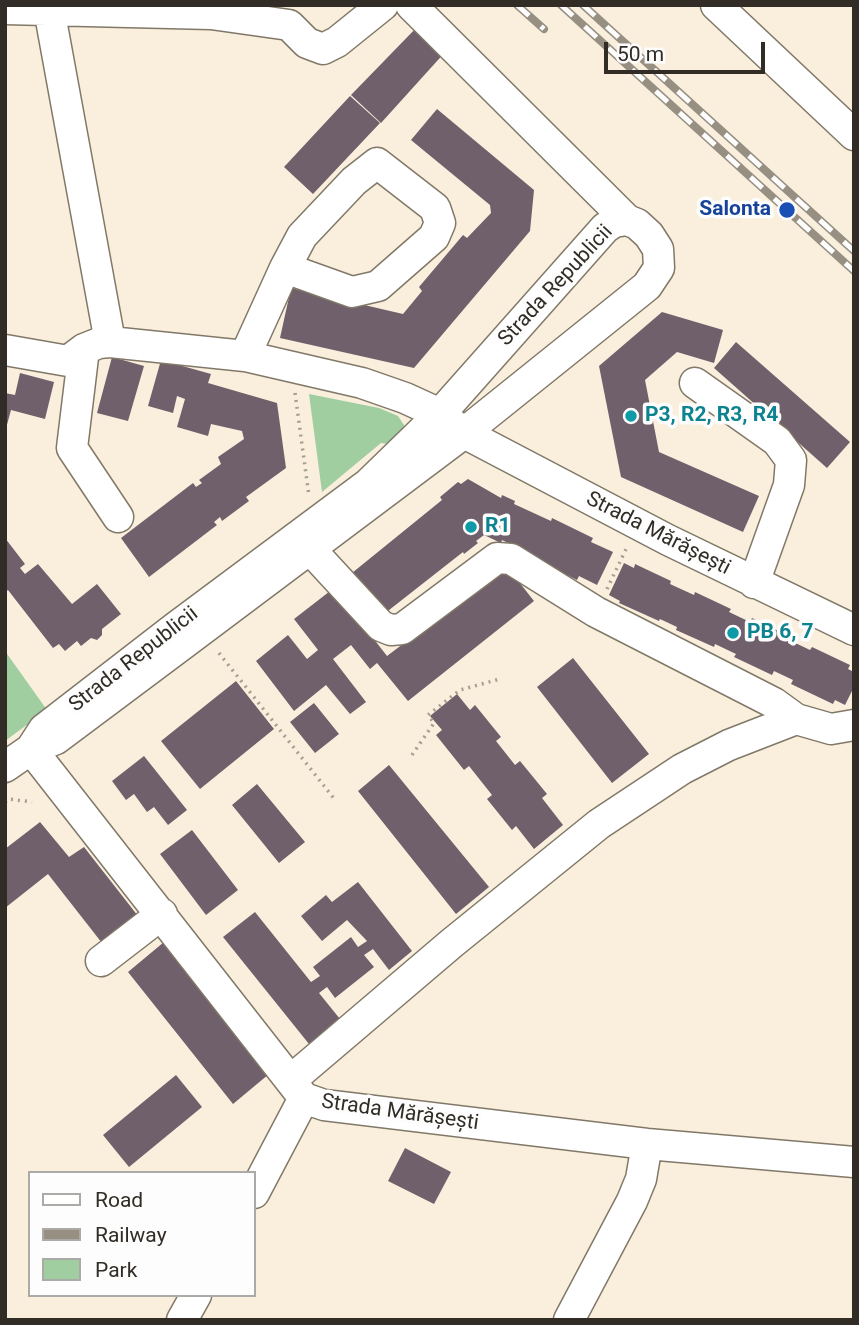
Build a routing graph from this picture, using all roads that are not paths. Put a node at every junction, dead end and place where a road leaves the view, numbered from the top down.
1 (383, 5) edge
2 (411, 5) edge
3 (716, 5) edge
4 (5, 9) edge
5 (48, 9) junction
6 (854, 135) edge
7 (627, 220) junction
8 (285, 268) junction
9 (97, 345) junction
10 (5, 351) edge
11 (245, 356) junction
12 (695, 383) dead end
13 (440, 414) junction
14 (464, 433) junction
15 (118, 517) dead end
16 (309, 548) junction
17 (754, 583) junction
18 (854, 630) edge
19 (796, 719) junction
20 (854, 725) edge
21 (31, 749) junction
22 (5, 767) edge
23 (162, 914) junction
24 (101, 961) dead end
25 (298, 1089) junction
26 (647, 1144) junction
27 (854, 1162) edge
28 (256, 1188) edge
29 (195, 1297) edge
30 (182, 1320) edge
31 (569, 1320) edge

1 - 5 street
2 - 7 street
3 - 6 street
4 - 5 street
5 - 9 street
7 - 13 street, Strada Republicii
7 - 14 street, Strada Republicii
8 - 8 street
8 - 11 street
9 - 10 street
9 - 11 street, Strada Mărășești
9 - 15 street
11 - 13 street, Strada Mărășești
12 - 17 street
13 - 14 street, Strada Mărășești
13 - 21 street, Strada Republicii
14 - 16 street, Strada Republicii
14 - 17 street, Strada Mărășești
16 - 19 street
16 - 21 street, Strada Republicii
17 - 18 street, Strada Mărășești
19 - 20 street
19 - 25 street
21 - 22 street, Strada Republicii
21 - 23 street
23 - 24 street
23 - 25 street
25 - 26 street, Strada Mărășești
25 - 28 street
26 - 27 street, Strada Mărășești
26 - 31 street
29 - 30 street

